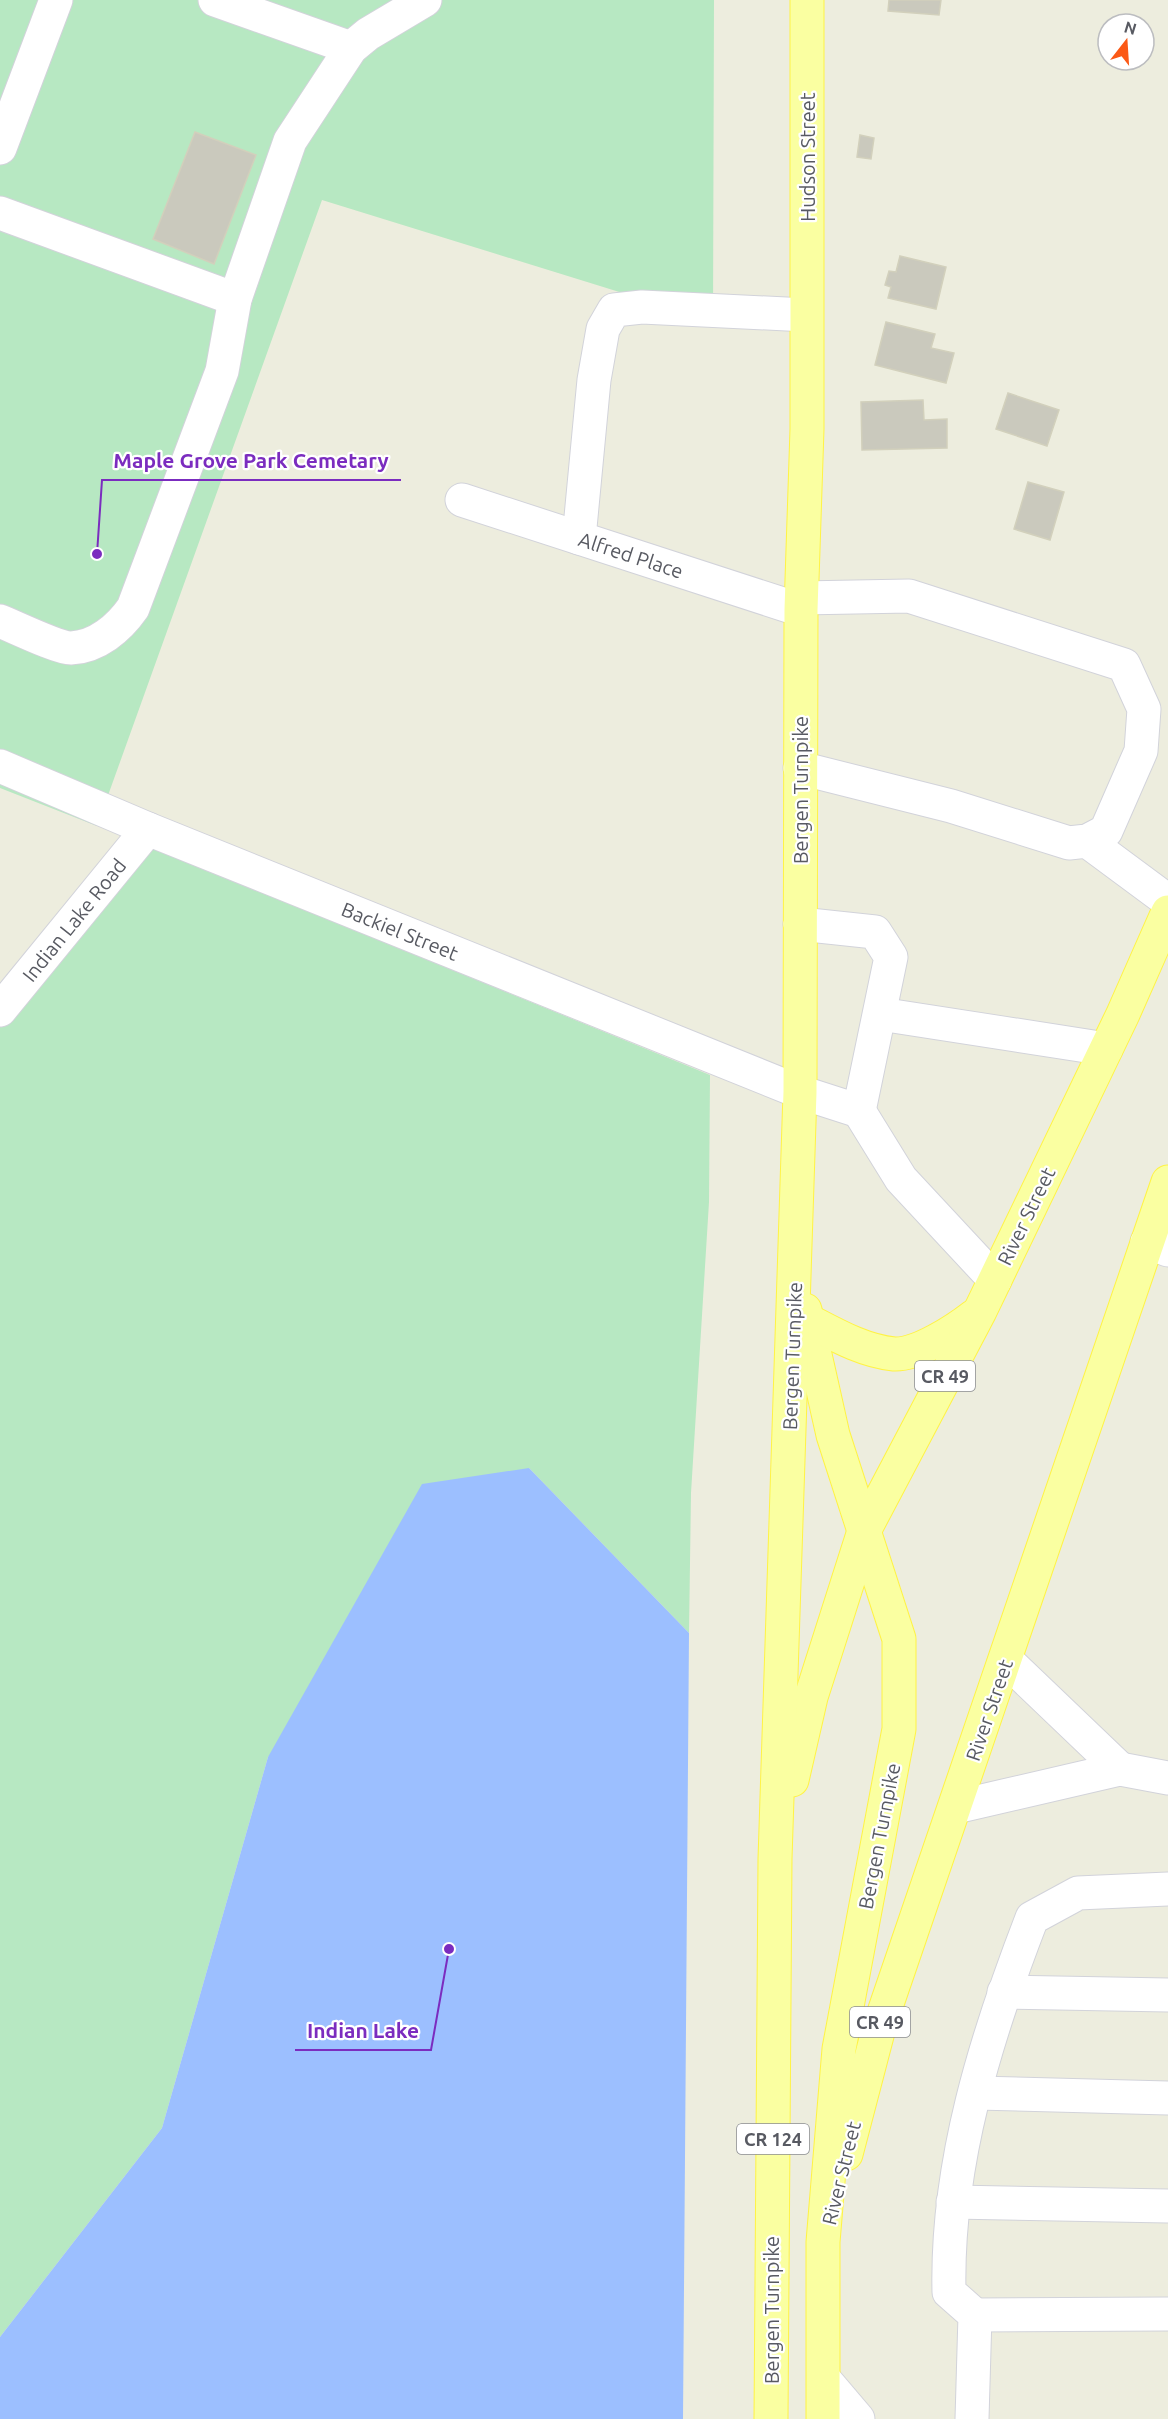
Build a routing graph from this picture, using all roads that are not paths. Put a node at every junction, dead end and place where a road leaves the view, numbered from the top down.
1 (56, 0) edge
2 (216, 0) edge
3 (425, 0) edge
4 (807, 0) edge
5 (351, 48) junction
6 (0, 148) edge
7 (0, 213) edge
8 (235, 299) junction
9 (806, 315) junction
10 (462, 500) dead end
11 (579, 538) junction
12 (801, 604) junction
13 (0, 621) edge
14 (0, 766) edge
15 (800, 768) junction
16 (148, 829) junction
17 (1087, 841) junction
18 (1168, 901) edge
19 (1168, 912) edge
20 (800, 924) junction
21 (0, 1010) edge
22 (880, 1014) junction
23 (1106, 1049) junction
24 (800, 1092) junction
25 (859, 1111) junction
26 (1168, 1182) edge
27 (1158, 1246) edge
28 (795, 1265) junction
29 (995, 1280) junction
30 (980, 1311) junction
31 (807, 1320) junction
32 (864, 1531) junction
33 (1006, 1659) junction
34 (1120, 1769) junction
35 (1168, 1778) edge
36 (956, 1807) junction
37 (775, 1859) junction
38 (1168, 1889) edge
39 (1004, 1992) junction
40 (1168, 1995) edge
41 (976, 2093) junction
42 (1168, 2098) edge
43 (953, 2202) junction
44 (1168, 2206) edge
45 (823, 2242) junction
46 (1168, 2314) edge
47 (975, 2316) junction
48 (824, 2379) junction
49 (771, 2419) edge
50 (823, 2419) edge
51 (858, 2419) edge
52 (972, 2419) edge

1 - 6 street
2 - 5 street
3 - 5 street
4 - 9 main road, Hudson Street / CR 124
5 - 8 street
7 - 8 street
8 - 13 street
9 - 11 street
9 - 12 main road, Bergen Turnpike / CR 124
10 - 11 street, Alfred Place
11 - 12 street, Alfred Place
12 - 15 main road, Bergen Turnpike / CR 124
12 - 17 street, Alfred Place
14 - 16 street, Backiel Street
15 - 17 street
15 - 20 main road, Bergen Turnpike / CR 124
16 - 21 street, Indian Lake Road
16 - 24 street, Backiel Street
17 - 18 street
19 - 23 main road, River Street / CR 49
20 - 22 street
20 - 24 main road, Bergen Turnpike / CR 124
22 - 23 street
22 - 25 street
23 - 29 main road, River Street / CR 49
24 - 25 street, Backiel Street
24 - 28 main road, Bergen Turnpike / CR 124
25 - 29 street
26 - 27 main road, River Street / CR 49
27 - 33 main road, River Street / CR 49
28 - 31 main road, Bergen Turnpike / CR 124
28 - 37 main road, Bergen Turnpike / CR 124
29 - 30 main road, River Street / CR 49
30 - 31 main road
30 - 32 main road, River Street / CR 49
31 - 32 main road, Bergen Turnpike / CR 124
32 - 37 main road, River Street / CR 49
32 - 45 main road, Bergen Turnpike / CR 124
33 - 34 street
33 - 36 main road, River Street / CR 49
34 - 35 street
34 - 36 street
36 - 45 main road, River Street / CR 49
37 - 49 main road, Bergen Turnpike / CR 124
38 - 39 street
39 - 40 street
39 - 41 street
41 - 42 street
41 - 43 street
43 - 44 street
43 - 47 street
45 - 48 main road, Bergen Turnpike / CR 124
46 - 47 street
47 - 52 street
48 - 50 main road, Bergen Turnpike / CR 124
48 - 51 street

